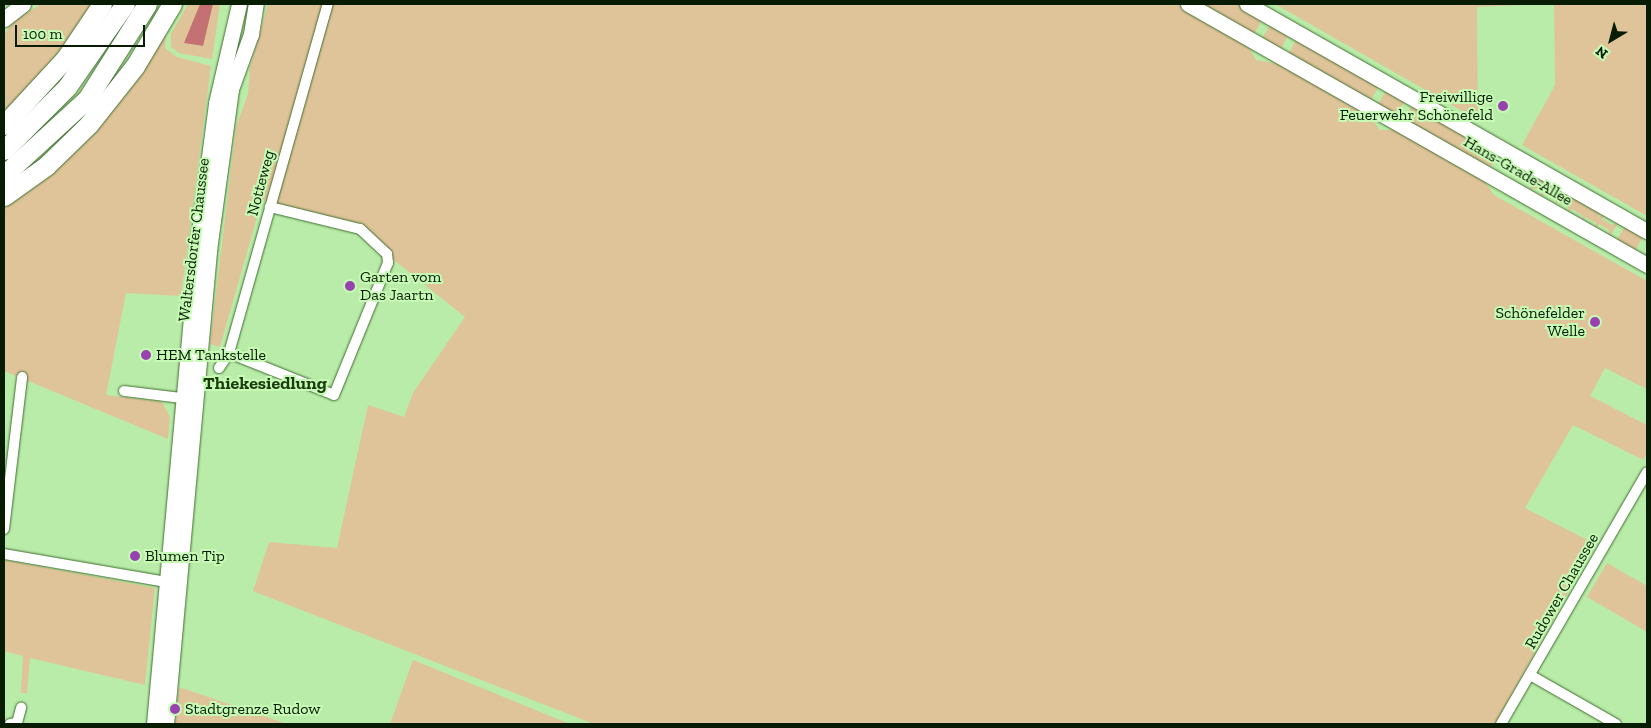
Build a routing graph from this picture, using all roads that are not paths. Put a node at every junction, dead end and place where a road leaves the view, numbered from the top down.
1 (22, 4) edge
2 (102, 4) edge
3 (125, 4) edge
4 (147, 4) edge
5 (239, 4) edge
6 (256, 4) edge
7 (328, 4) edge
8 (1188, 4) edge
9 (1247, 4) edge
10 (170, 5) edge
11 (4, 18) edge
12 (4, 125) edge
13 (4, 150) edge
14 (4, 176) edge
15 (4, 196) edge
16 (270, 207) junction
17 (1647, 231) edge
18 (1647, 265) edge
19 (229, 353) junction
20 (219, 368) dead end
21 (22, 377) dead end
22 (124, 391) dead end
23 (189, 399) junction
24 (1647, 472) edge
25 (4, 529) edge
26 (4, 554) edge
27 (173, 583) junction
28 (1530, 675) junction
29 (21, 708) dead end
30 (1599, 720) edge
31 (10, 724) edge
32 (154, 724) edge
33 (166, 724) edge
34 (1501, 724) edge
35 (1616, 724) edge

1 - 11 main road
2 - 12 highway
3 - 13 highway
4 - 14 highway
5 - 23 main road, Waltersdorfer Chaussee
6 - 23 main road, Waltersdorfer Chaussee
7 - 16 street, Notteweg
8 - 18 main road, Hans-Grade-Allee
9 - 17 main road, Hans-Grade-Allee
10 - 15 highway
16 - 19 street, Notteweg
16 - 19 street
19 - 20 street, Notteweg
21 - 25 street
22 - 23 street
23 - 27 main road, Waltersdorfer Chaussee
24 - 28 street, Rudower Chaussee
26 - 27 street
27 - 32 main road, Waltersdorfer Chaussee
27 - 33 main road, Waltersdorfer Chaussee
28 - 30 street
28 - 34 street, Rudower Chaussee
29 - 31 street
30 - 35 street

